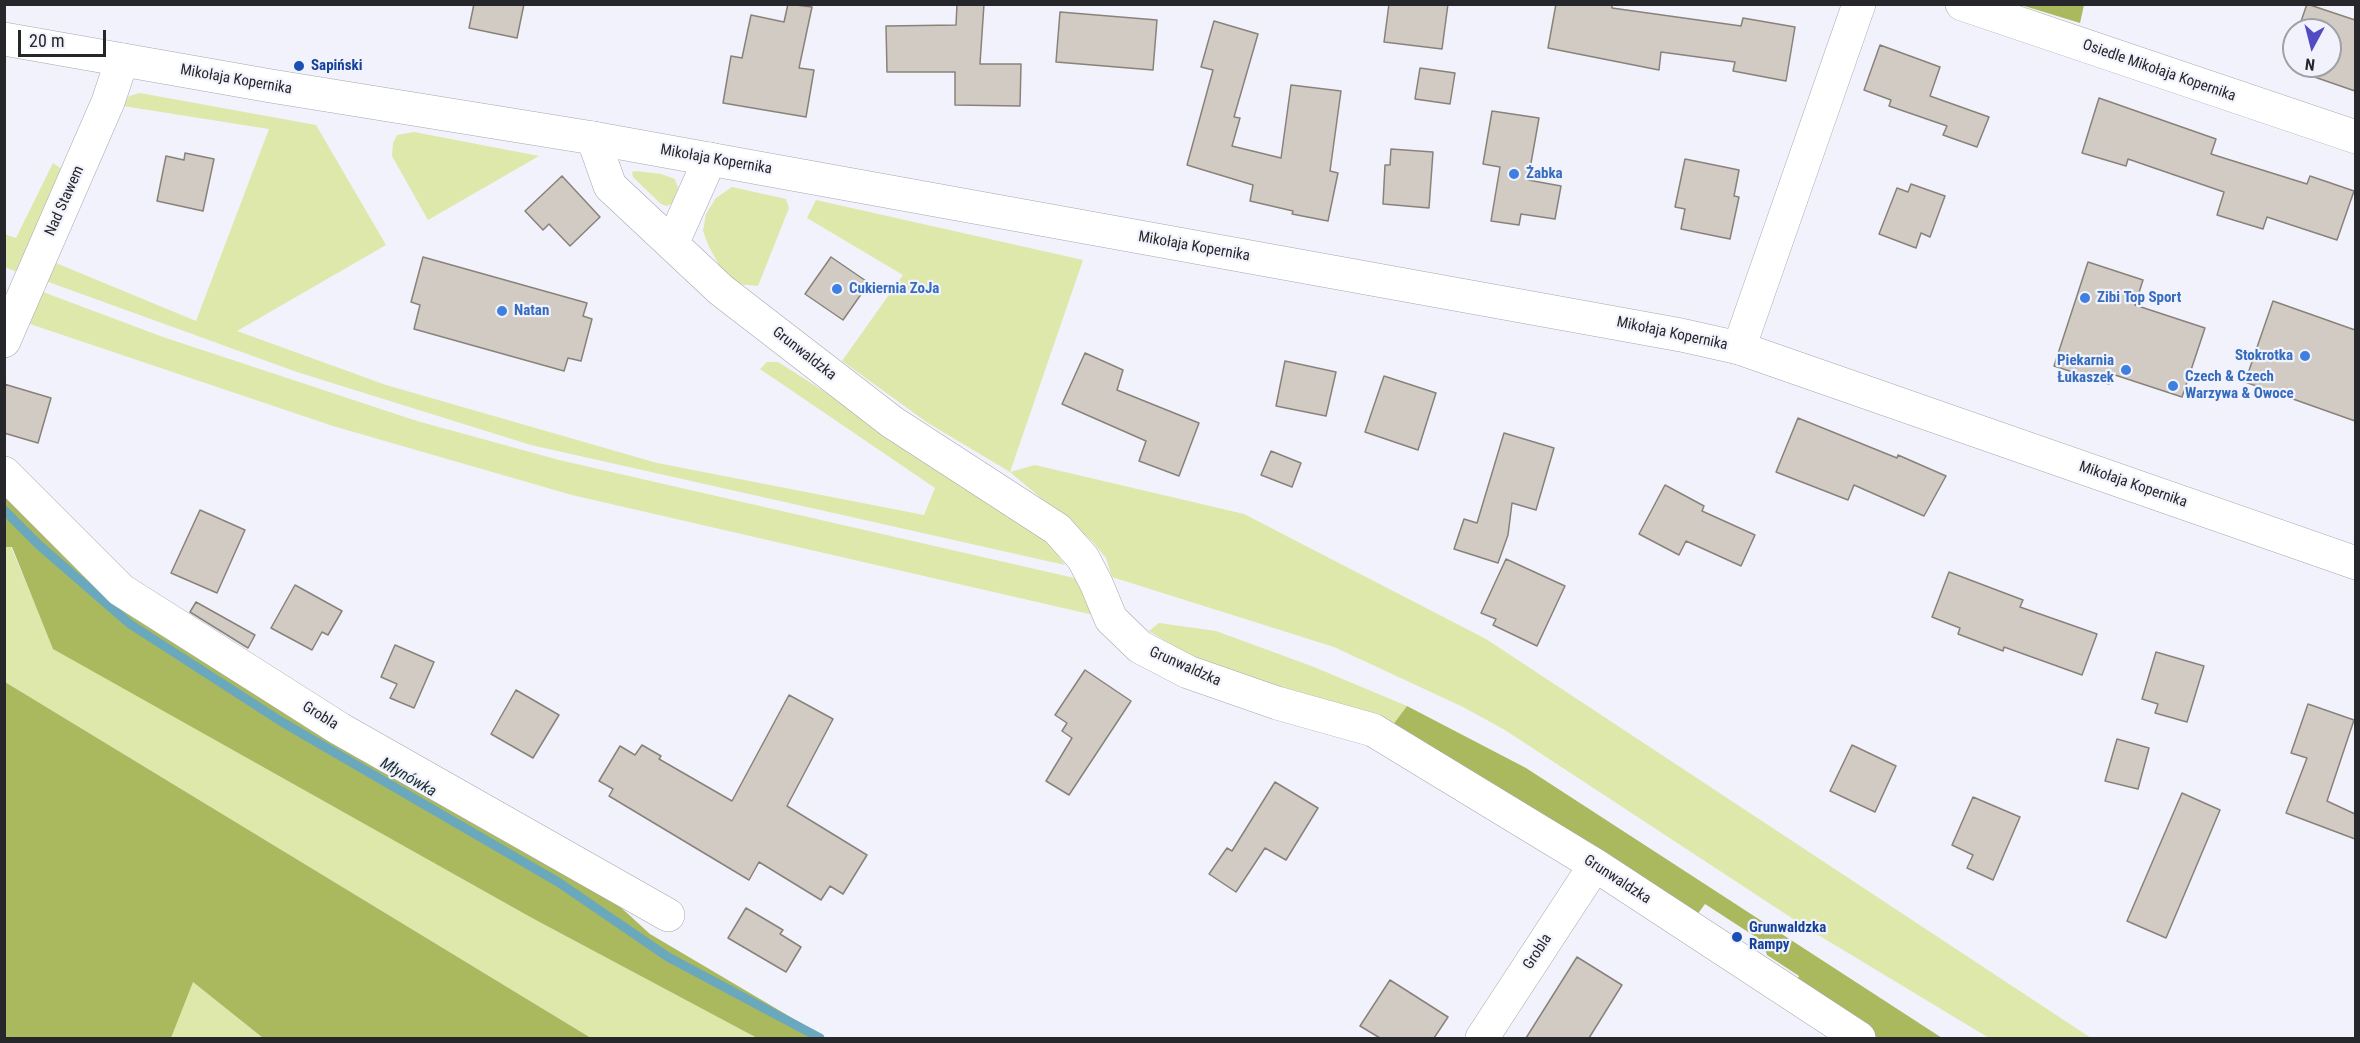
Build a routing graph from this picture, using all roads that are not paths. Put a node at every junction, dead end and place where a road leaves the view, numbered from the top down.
1 (1859, 4) edge
2 (1962, 4) edge
3 (4, 39) edge
4 (122, 60) junction
5 (2355, 137) edge
6 (593, 138) junction
7 (710, 159) junction
8 (672, 244) junction
9 (4, 340) edge
10 (1739, 348) junction
11 (4, 473) edge
12 (2355, 563) edge
13 (1595, 865) junction
14 (668, 915) dead end
15 (1482, 1038) edge
16 (1859, 1038) edge

1 - 10 street
2 - 5 street, Osiedle Mikołaja Kopernika
3 - 4 street, Mikołaja Kopernika
4 - 6 street, Mikołaja Kopernika
4 - 9 street, Nad Stawem
6 - 7 street, Mikołaja Kopernika
6 - 8 street, Grunwaldzka
7 - 8 street
7 - 10 street, Mikołaja Kopernika
8 - 13 street, Grunwaldzka
10 - 12 street, Mikołaja Kopernika
11 - 14 street, Grobla
13 - 15 street, Grobla
13 - 16 street, Grunwaldzka

